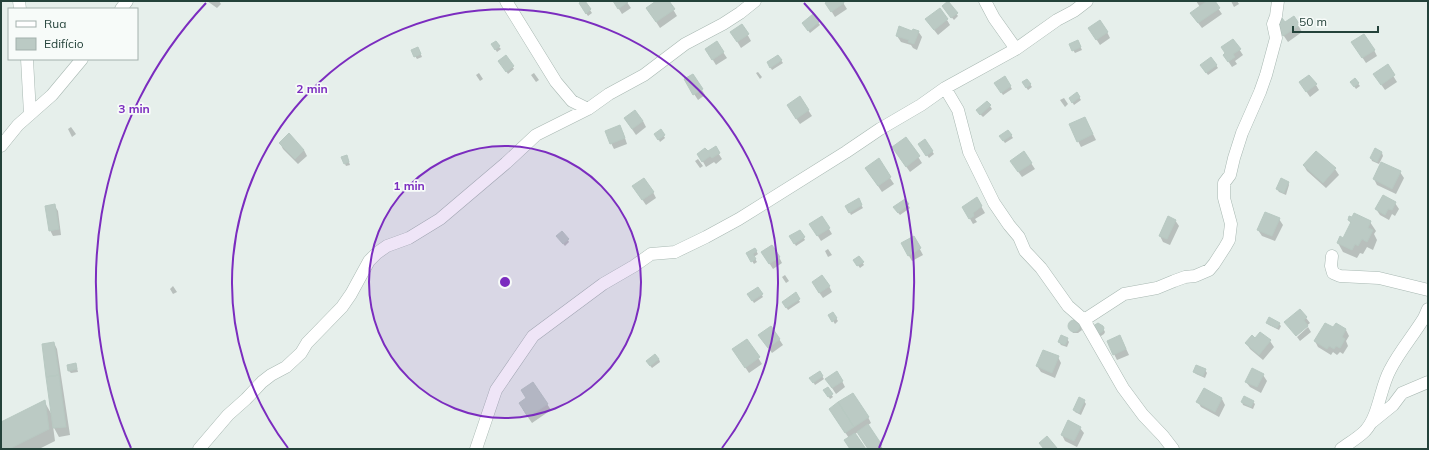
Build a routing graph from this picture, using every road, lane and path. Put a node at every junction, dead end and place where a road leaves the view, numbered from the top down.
1 (506, 1) edge
2 (754, 1) edge
3 (985, 1) edge
4 (1087, 1) edge
5 (1278, 1) edge
6 (1016, 49) junction
7 (26, 60) edge
8 (81, 60) edge
9 (946, 88) junction
10 (588, 108) junction
11 (30, 114) junction
12 (1, 146) edge
13 (1332, 256) dead end
14 (1428, 290) edge
15 (1428, 309) edge
16 (1084, 320) junction
17 (1428, 382) edge
18 (1372, 422) junction
19 (199, 449) edge
20 (476, 449) edge
21 (1173, 449) edge
22 (1340, 449) edge

1 - 10 street
2 - 10 street
3 - 6 street
4 - 6 street
5 - 16 street
6 - 9 street
7 - 11 street
8 - 11 street
9 - 16 street
9 - 20 street
10 - 19 street
11 - 12 street
13 - 14 street
15 - 18 street
16 - 21 street
17 - 18 street
18 - 22 street

